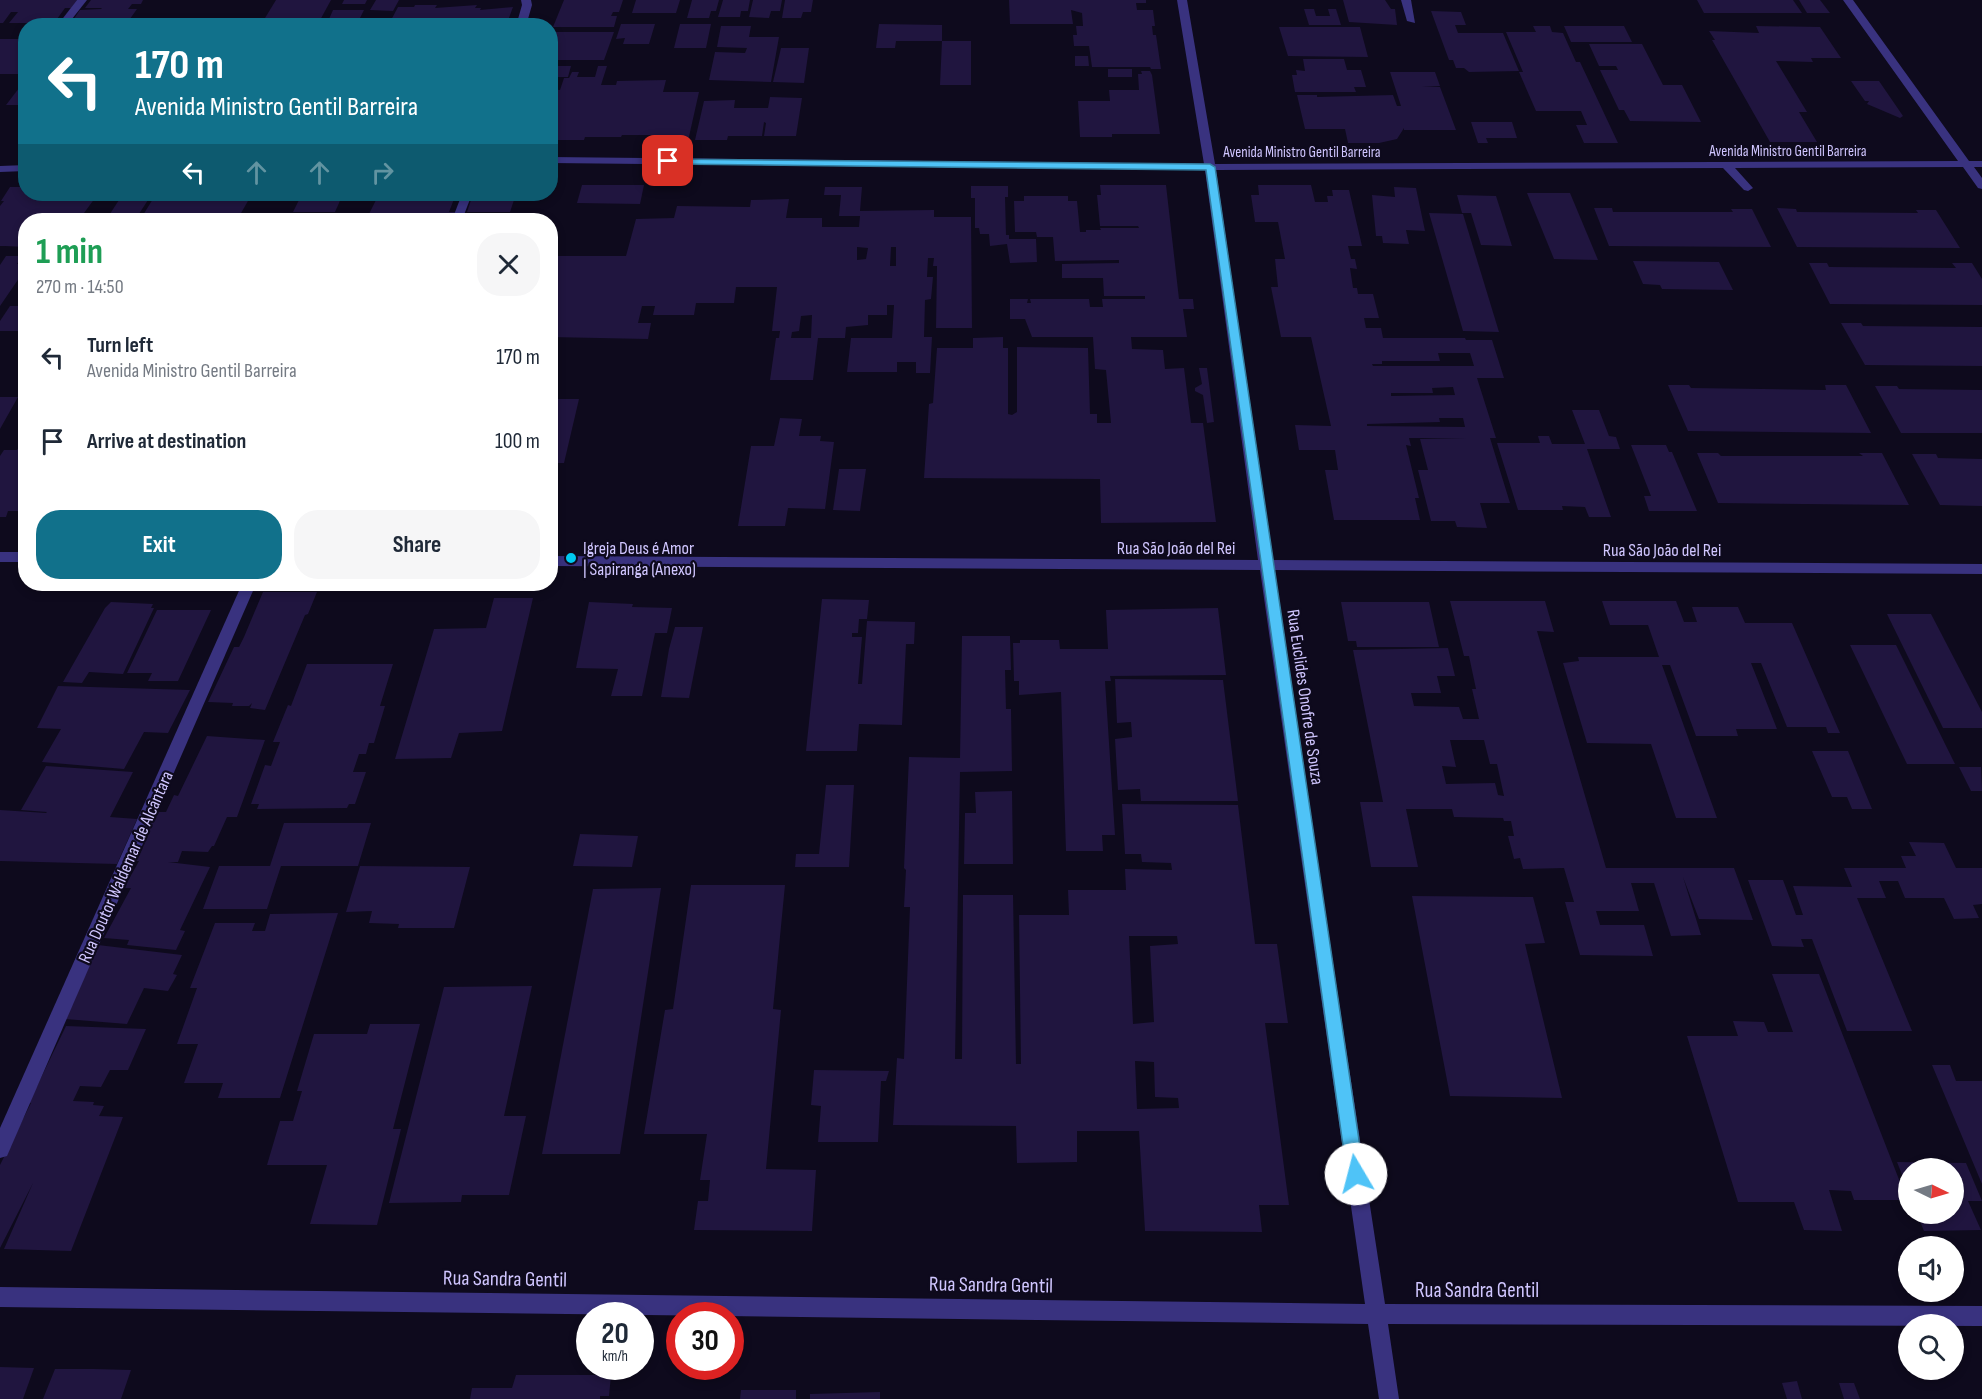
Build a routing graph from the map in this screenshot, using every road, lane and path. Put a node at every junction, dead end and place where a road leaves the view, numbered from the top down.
1 (82, 0) edge
2 (526, 0) edge
3 (1182, 0) edge
4 (1406, 0) edge
5 (1848, 0) edge
6 (68, 18) edge
7 (523, 18) edge
8 (1413, 21) dead end
9 (558, 160) edge
10 (1967, 164) junction
11 (1982, 164) edge
12 (1727, 166) junction
13 (1210, 167) junction
14 (18, 168) edge
15 (0, 169) edge
16 (1982, 186) edge
17 (1748, 189) dead end
18 (0, 557) edge
19 (18, 557) edge
20 (558, 561) edge
21 (1266, 567) junction
22 (1982, 569) edge
23 (246, 591) edge
24 (0, 1149) edge
25 (0, 1297) edge
26 (1376, 1314) junction
27 (1982, 1316) edge
28 (1389, 1399) edge

1 - 6 street
2 - 7 street
3 - 13 street, Rua Euclides Onofre de Souza
4 - 8 street
5 - 10 street
9 - 13 street, Avenida Ministro Gentil Barreira
10 - 11 street, Avenida Ministro Gentil Barreira
10 - 12 street, Avenida Ministro Gentil Barreira
10 - 16 street
12 - 13 street, Avenida Ministro Gentil Barreira
12 - 17 street
13 - 21 street, Rua Euclides Onofre de Souza
14 - 15 street
18 - 19 street
20 - 21 street, Rua São João del Rei
21 - 22 street, Rua São João del Rei
21 - 26 street, Rua Euclides Onofre de Souza
23 - 24 street, Rua Doutor Waldemar de Alcântara
25 - 26 street, Rua Sandra Gentil
26 - 27 street, Rua Sandra Gentil
26 - 28 street, Rua Euclides Onofre de Souza

